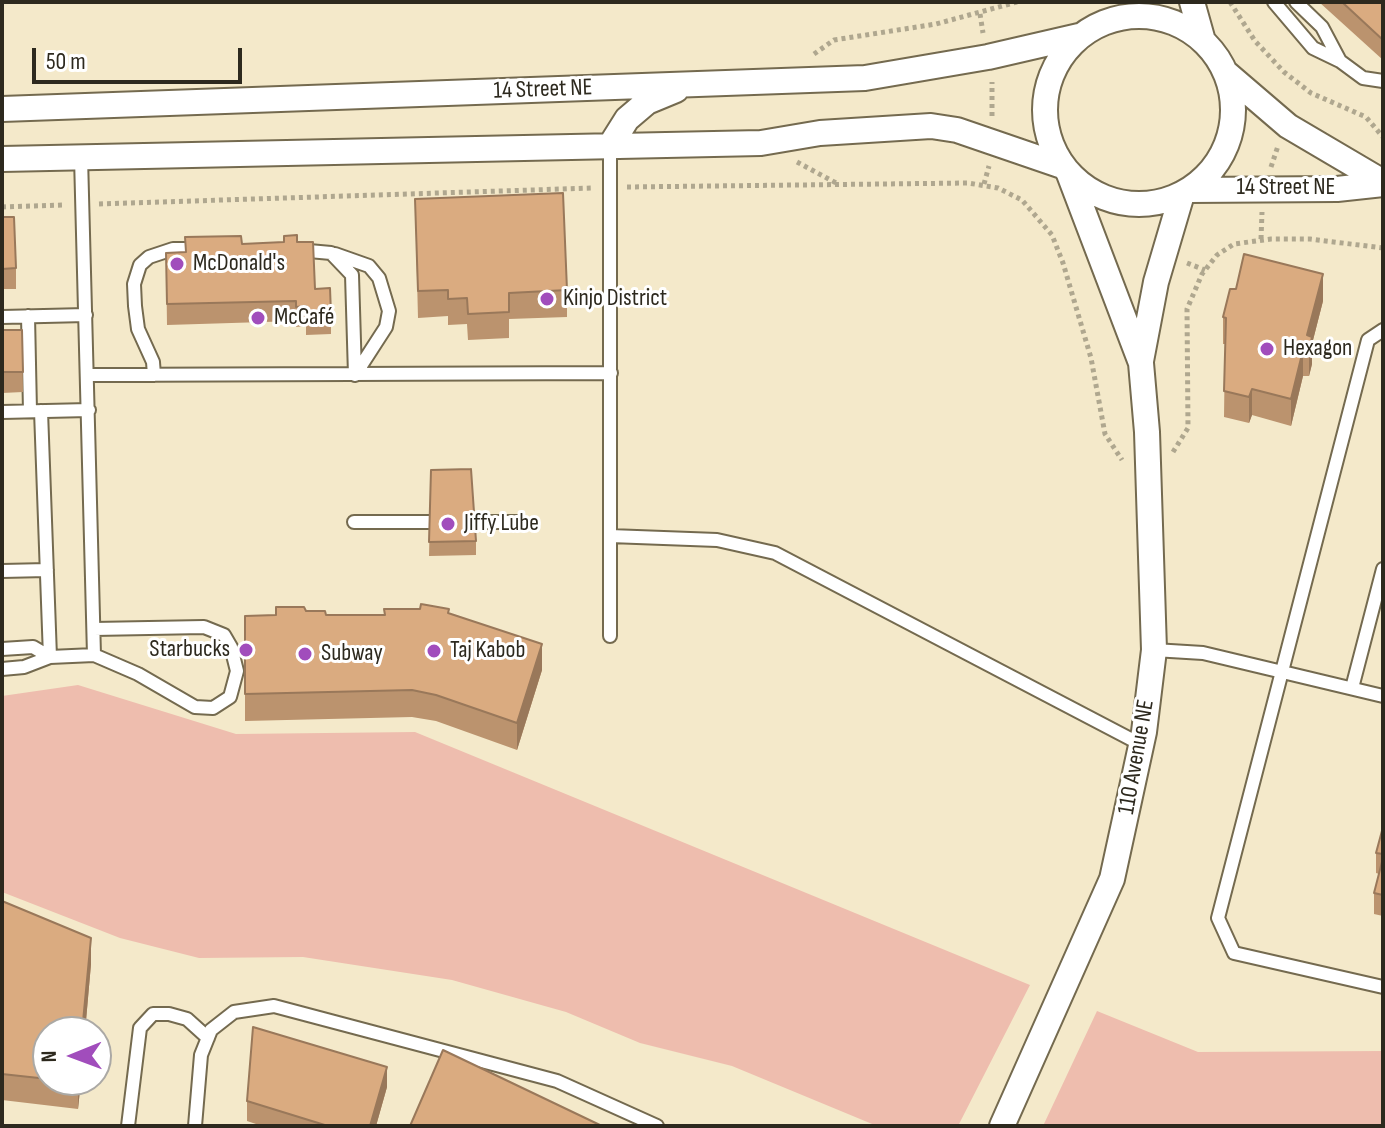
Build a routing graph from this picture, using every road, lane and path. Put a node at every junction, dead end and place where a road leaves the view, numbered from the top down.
1 (1017, 2) edge
2 (1102, 2) edge
3 (1192, 2) edge
4 (1230, 2) edge
5 (1274, 2) edge
6 (1296, 2) edge
7 (980, 14) junction
8 (1087, 31) junction
9 (834, 40) dead end
10 (1203, 41) junction
11 (988, 57) junction
12 (1340, 61) junction
13 (1225, 72) junction
14 (1383, 81) edge
15 (689, 84) junction
16 (2, 109) edge
17 (1383, 137) edge
18 (990, 140) junction
19 (610, 146) junction
20 (81, 157) junction
21 (2, 159) edge
22 (1065, 170) junction
23 (1383, 183) edge
24 (984, 184) dead end
25 (1186, 192) junction
26 (1383, 248) edge
27 (217, 249) edge
28 (290, 249) edge
29 (331, 253) junction
30 (86, 315) junction
31 (28, 316) junction
32 (2, 317) edge
33 (1383, 330) edge
34 (1141, 363) junction
35 (611, 373) junction
36 (88, 375) junction
37 (154, 375) junction
38 (355, 375) junction
39 (89, 410) junction
40 (36, 411) junction
41 (2, 412) edge
42 (1188, 428) dead end
43 (354, 522) dead end
44 (520, 522) dead end
45 (610, 536) junction
46 (1383, 569) edge
47 (47, 570) junction
48 (2, 571) edge
49 (94, 629) junction
50 (610, 636) dead end
51 (2, 649) edge
52 (1154, 650) junction
53 (94, 655) junction
54 (50, 657) junction
55 (2, 669) edge
56 (1283, 672) junction
57 (1352, 688) junction
58 (1383, 696) edge
59 (1142, 745) junction
60 (1383, 987) edge
61 (226, 1018) junction
62 (187, 1019) junction
63 (208, 1038) junction
64 (128, 1126) edge
65 (195, 1126) edge
66 (657, 1126) edge
67 (1002, 1126) edge

1 - 7 path
2 - 8 street
3 - 10 street
4 - 17 path
5 - 12 lane
6 - 12 lane
7 - 9 path
7 - 11 path
8 - 10 street
8 - 11 street, 14 Street NE
8 - 22 street
10 - 13 street
11 - 15 street, 14 Street NE
11 - 18 path
12 - 14 lane
13 - 23 street, 14 Street NE
13 - 25 street
15 - 16 street, 14 Street NE
15 - 19 street
18 - 19 street
18 - 22 street
18 - 24 path
19 - 20 street
19 - 35 lane
20 - 21 street
20 - 30 lane
22 - 25 street
22 - 34 street, 110 Avenue NE
23 - 25 street, 14 Street NE
25 - 34 street, 110 Avenue NE
26 - 42 path
27 - 37 lane
28 - 29 lane
29 - 38 lane
29 - 38 lane
30 - 31 lane
30 - 36 lane
31 - 32 lane
31 - 40 lane
33 - 56 lane
34 - 52 street, 110 Avenue NE
35 - 38 lane
35 - 45 lane
36 - 37 lane
36 - 39 lane
37 - 38 lane
39 - 40 lane
39 - 49 lane
40 - 41 lane
40 - 47 lane
43 - 44 lane
45 - 50 lane
45 - 59 lane
46 - 57 lane
47 - 48 lane
47 - 54 lane
49 - 53 lane
49 - 53 lane
51 - 54 lane
52 - 56 lane
52 - 59 street, 110 Avenue NE
53 - 54 lane
54 - 55 lane
56 - 57 lane
56 - 60 lane
57 - 58 lane
59 - 67 street, 110 Avenue NE
61 - 62 lane
61 - 63 lane
61 - 66 lane
62 - 63 lane
62 - 64 lane
63 - 65 lane

